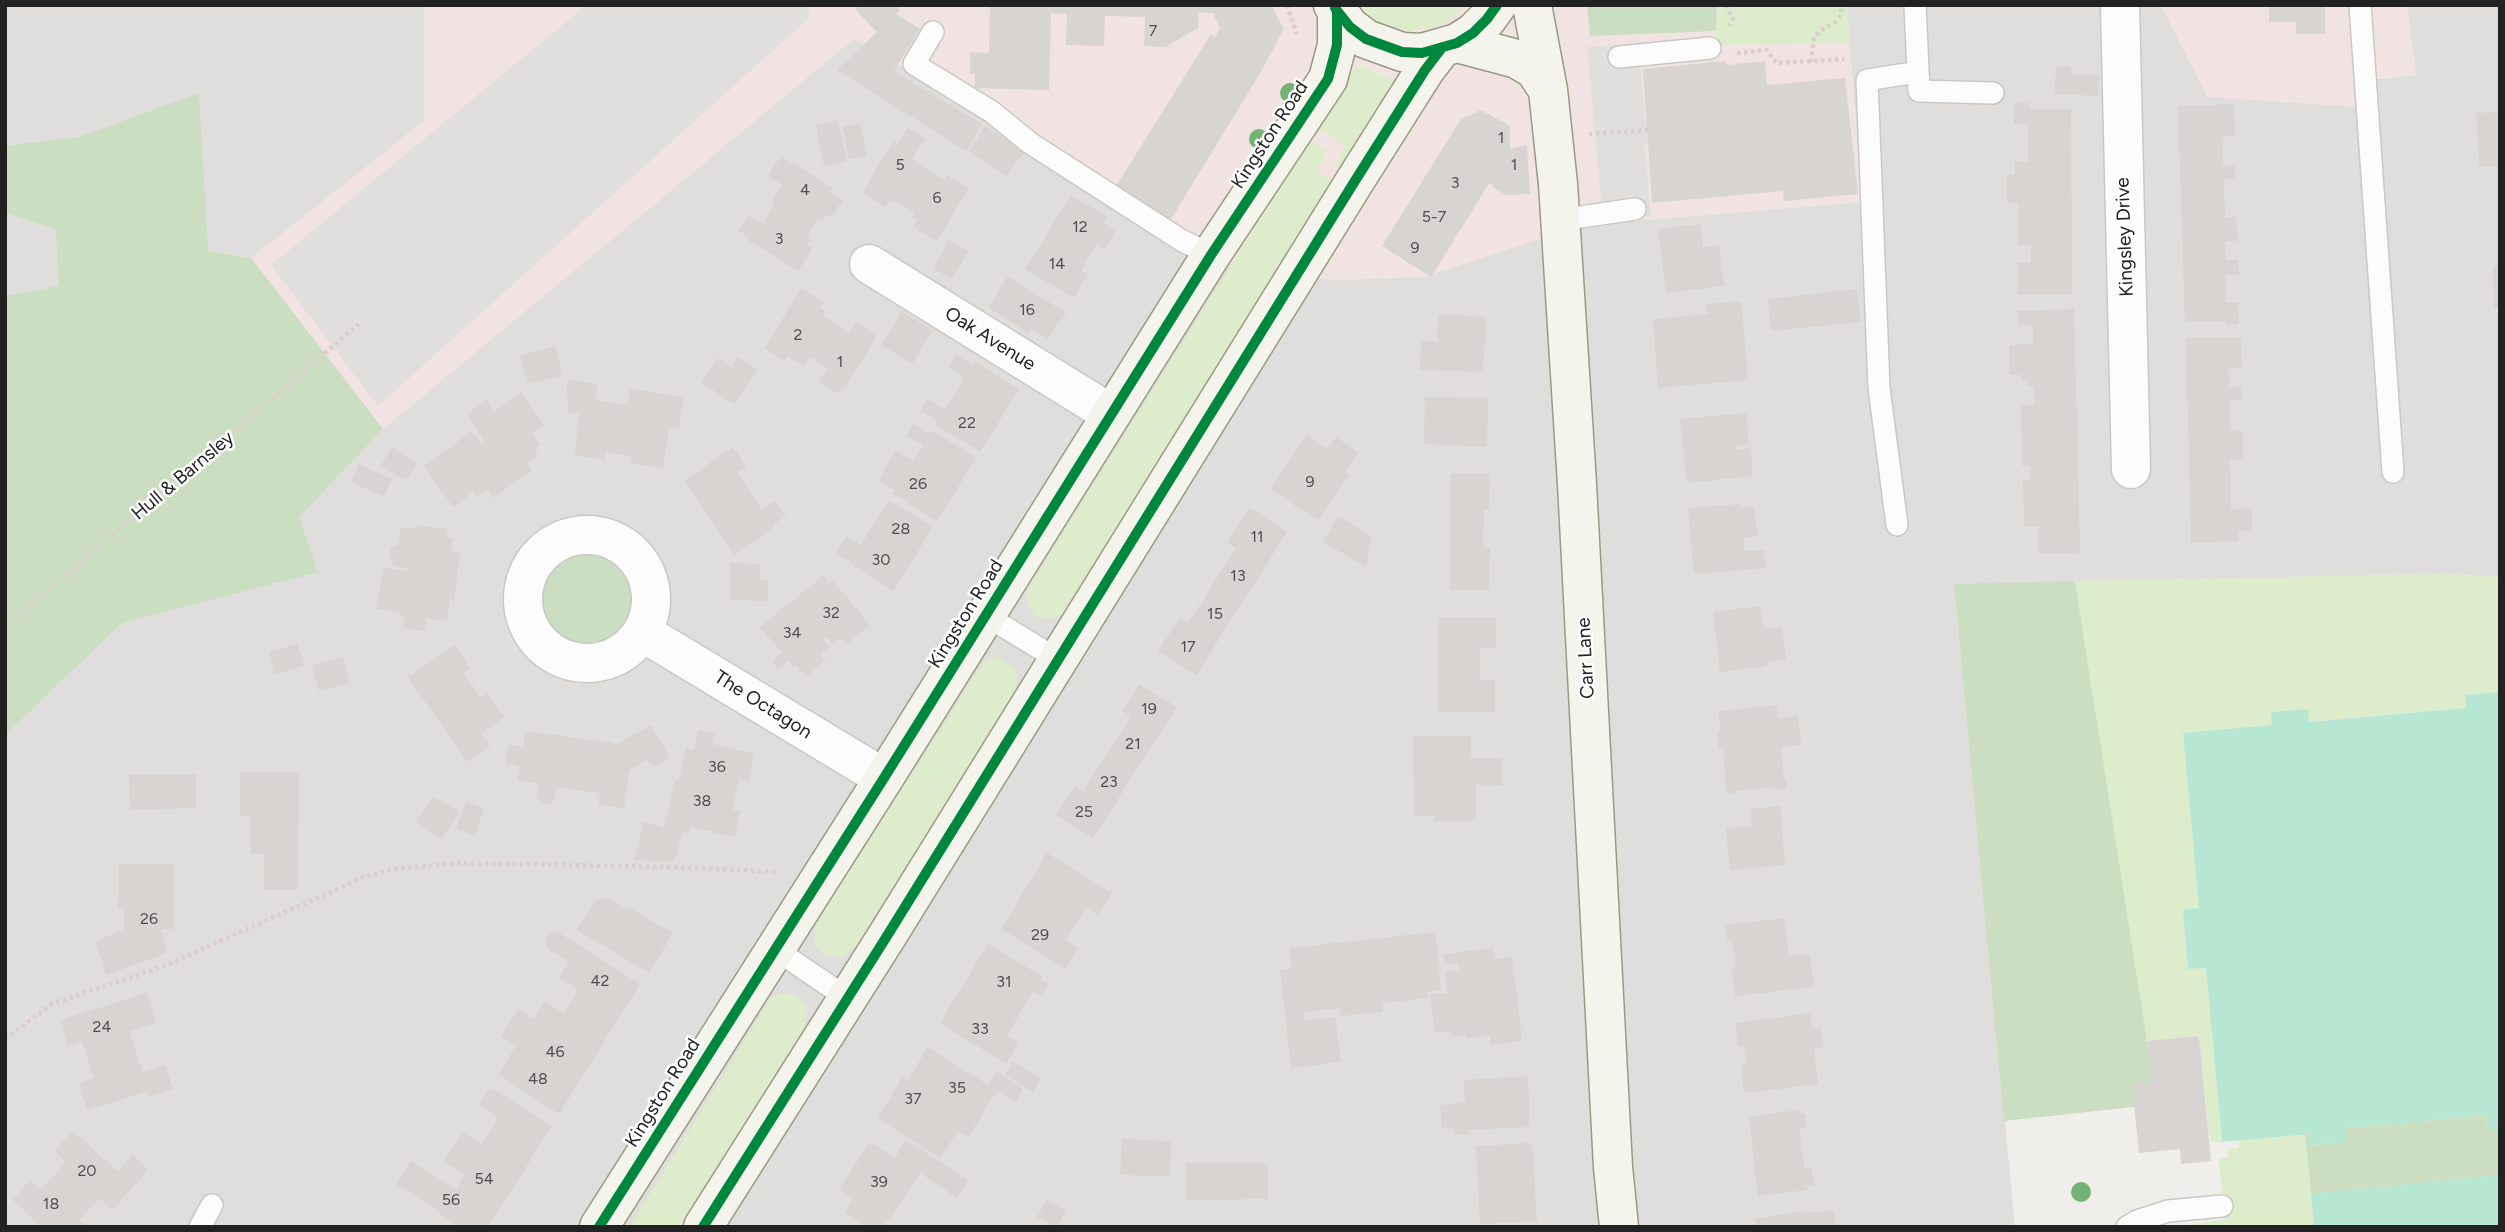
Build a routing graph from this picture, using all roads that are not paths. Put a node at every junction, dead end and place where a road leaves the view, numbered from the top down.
1 (1497, 5) edge
2 (1532, 5) edge
3 (1914, 5) edge
4 (2120, 5) edge
5 (2360, 5) edge
6 (1335, 9) edge
7 (933, 32) dead end
8 (1449, 46) junction
9 (1710, 48) road end
10 (1619, 57) dead end
11 (1918, 72) junction
12 (1548, 90) junction
13 (1993, 93) dead end
14 (1635, 209) dead end
15 (1560, 220) junction
16 (1211, 255) junction
17 (869, 264) dead end
18 (1111, 414) junction
19 (2131, 469) dead end
20 (2393, 472) dead end
21 (1897, 525) dead end
22 (985, 615) junction
23 (642, 632) dead end
24 (1056, 659) junction
25 (884, 778) junction
26 (775, 949) junction
27 (847, 998) junction
28 (212, 1205) dead end
29 (2222, 1206) dead end
30 (200, 1227) edge
31 (599, 1227) edge
32 (703, 1227) edge
33 (1619, 1227) edge
34 (2127, 1227) edge

1 - 8 main road
2 - 12 main road, Carr Lane
3 - 11 lane
4 - 19 street, Kingsley Drive
5 - 20 lane
6 - 8 main road
6 - 16 main road, Kingston Road
7 - 16 lane
8 - 12 main road
8 - 24 main road
9 - 10 lane
11 - 13 lane
11 - 21 lane
12 - 15 main road, Carr Lane
14 - 15 lane
15 - 33 main road, Carr Lane
16 - 18 main road, Kingston Road
17 - 18 street, Oak Avenue
18 - 22 main road, Kingston Road
22 - 24 lane
22 - 25 main road, Kingston Road
23 - 25 street, The Octagon
24 - 27 main road
25 - 26 main road, Kingston Road
26 - 27 lane
26 - 31 main road, Kingston Road
27 - 32 main road
28 - 30 lane
29 - 34 lane

